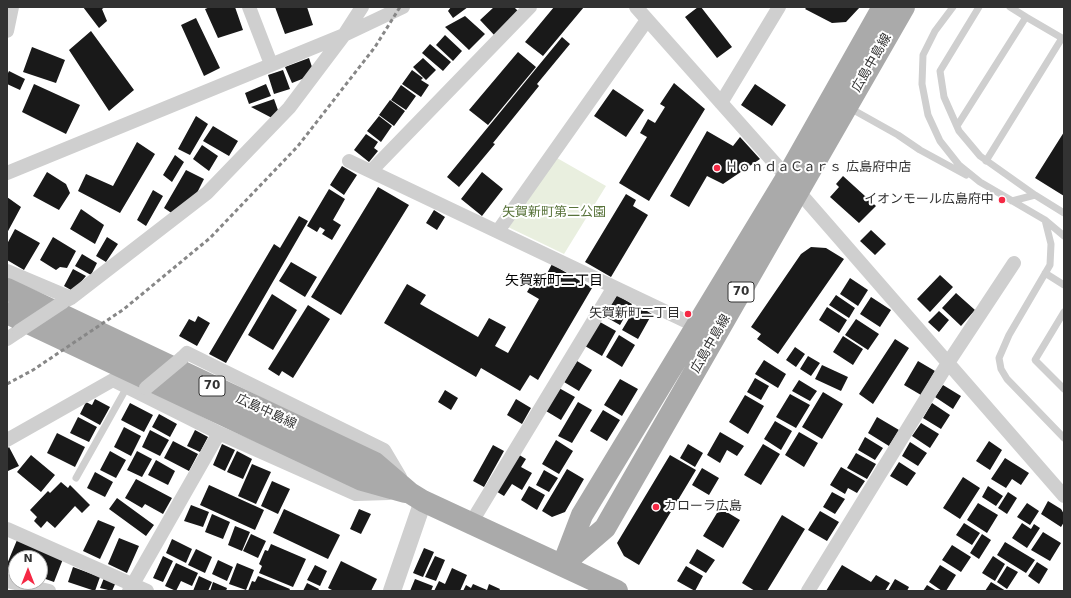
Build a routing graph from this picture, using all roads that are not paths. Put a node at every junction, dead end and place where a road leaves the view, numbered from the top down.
1 (12, 7) edge
2 (249, 7) edge
3 (362, 7) edge
4 (403, 7) edge
5 (530, 7) edge
6 (636, 7) edge
7 (779, 7) edge
8 (883, 7) edge
9 (904, 7) edge
10 (953, 7) edge
11 (979, 7) edge
12 (1010, 7) edge
13 (1026, 17) junction
14 (647, 20) junction
15 (7, 31) edge
16 (344, 35) junction
17 (1063, 38) edge
18 (271, 64) junction
19 (721, 103) junction
20 (848, 107) junction
21 (957, 126) junction
22 (349, 161) dead end
23 (986, 161) junction
24 (371, 171) junction
25 (7, 173) edge
26 (980, 182) junction
27 (793, 185) junction
28 (1035, 195) junction
29 (1012, 201) junction
30 (1064, 213) edge
31 (1045, 220) junction
32 (498, 231) junction
33 (1064, 236) edge
34 (1014, 263) dead end
35 (7, 271) edge
36 (1045, 273) junction
37 (1064, 285) edge
38 (614, 287) junction
39 (7, 289) edge
40 (67, 300) junction
41 (1064, 312) edge
42 (7, 314) edge
43 (696, 326) junction
44 (11, 336) edge
45 (948, 363) junction
46 (127, 387) junction
47 (1064, 389) edge
48 (144, 391) junction
49 (219, 433) junction
50 (1064, 438) edge
51 (7, 440) edge
52 (76, 478) dead end
53 (1064, 496) edge
54 (416, 497) junction
55 (471, 523) junction
56 (7, 528) edge
57 (562, 565) junction
58 (7, 581) edge
59 (131, 587) edge
60 (49, 591) edge
61 (147, 591) edge
62 (392, 591) edge
63 (617, 591) edge
64 (808, 591) edge

1 - 15 street
2 - 18 street
3 - 16 street
4 - 16 street
5 - 24 street
6 - 14 street
7 - 19 street
8 - 27 main road, 広島中島線 / 70
9 - 20 main road, 広島中島線 / 70
10 - 26 lane
11 - 21 lane
12 - 13 lane
13 - 17 lane
13 - 21 lane
14 - 19 street
14 - 32 street
16 - 18 street
16 - 40 street
17 - 23 lane
18 - 25 street
19 - 27 street
20 - 26 lane
20 - 27 main road, 広島中島線 / 70
21 - 23 lane
22 - 24 street
23 - 28 lane
24 - 32 street
26 - 29 lane
27 - 43 main road, 広島中島線 / 70
27 - 45 street
27 - 57 main road, 広島中島線 / 70
28 - 29 lane
28 - 30 lane
29 - 31 lane
31 - 33 lane
31 - 36 lane
32 - 38 street
34 - 45 street
35 - 40 street
36 - 37 lane
36 - 50 lane
38 - 43 street
38 - 55 street
39 - 54 main road, 広島中島線 / 70
40 - 44 street, bridge
41 - 47 lane
42 - 54 main road, 広島中島線 / 70
43 - 57 main road, 広島中島線 / 70
45 - 53 street
45 - 64 street
46 - 48 street
46 - 51 street
46 - 52 lane
48 - 49 street
48 - 54 street, bridge
49 - 54 street
49 - 59 street
54 - 55 main road, 広島中島線 / 70
54 - 62 street
55 - 57 main road, 広島中島線 / 70
56 - 59 street
57 - 63 main road
58 - 60 street
59 - 61 street

